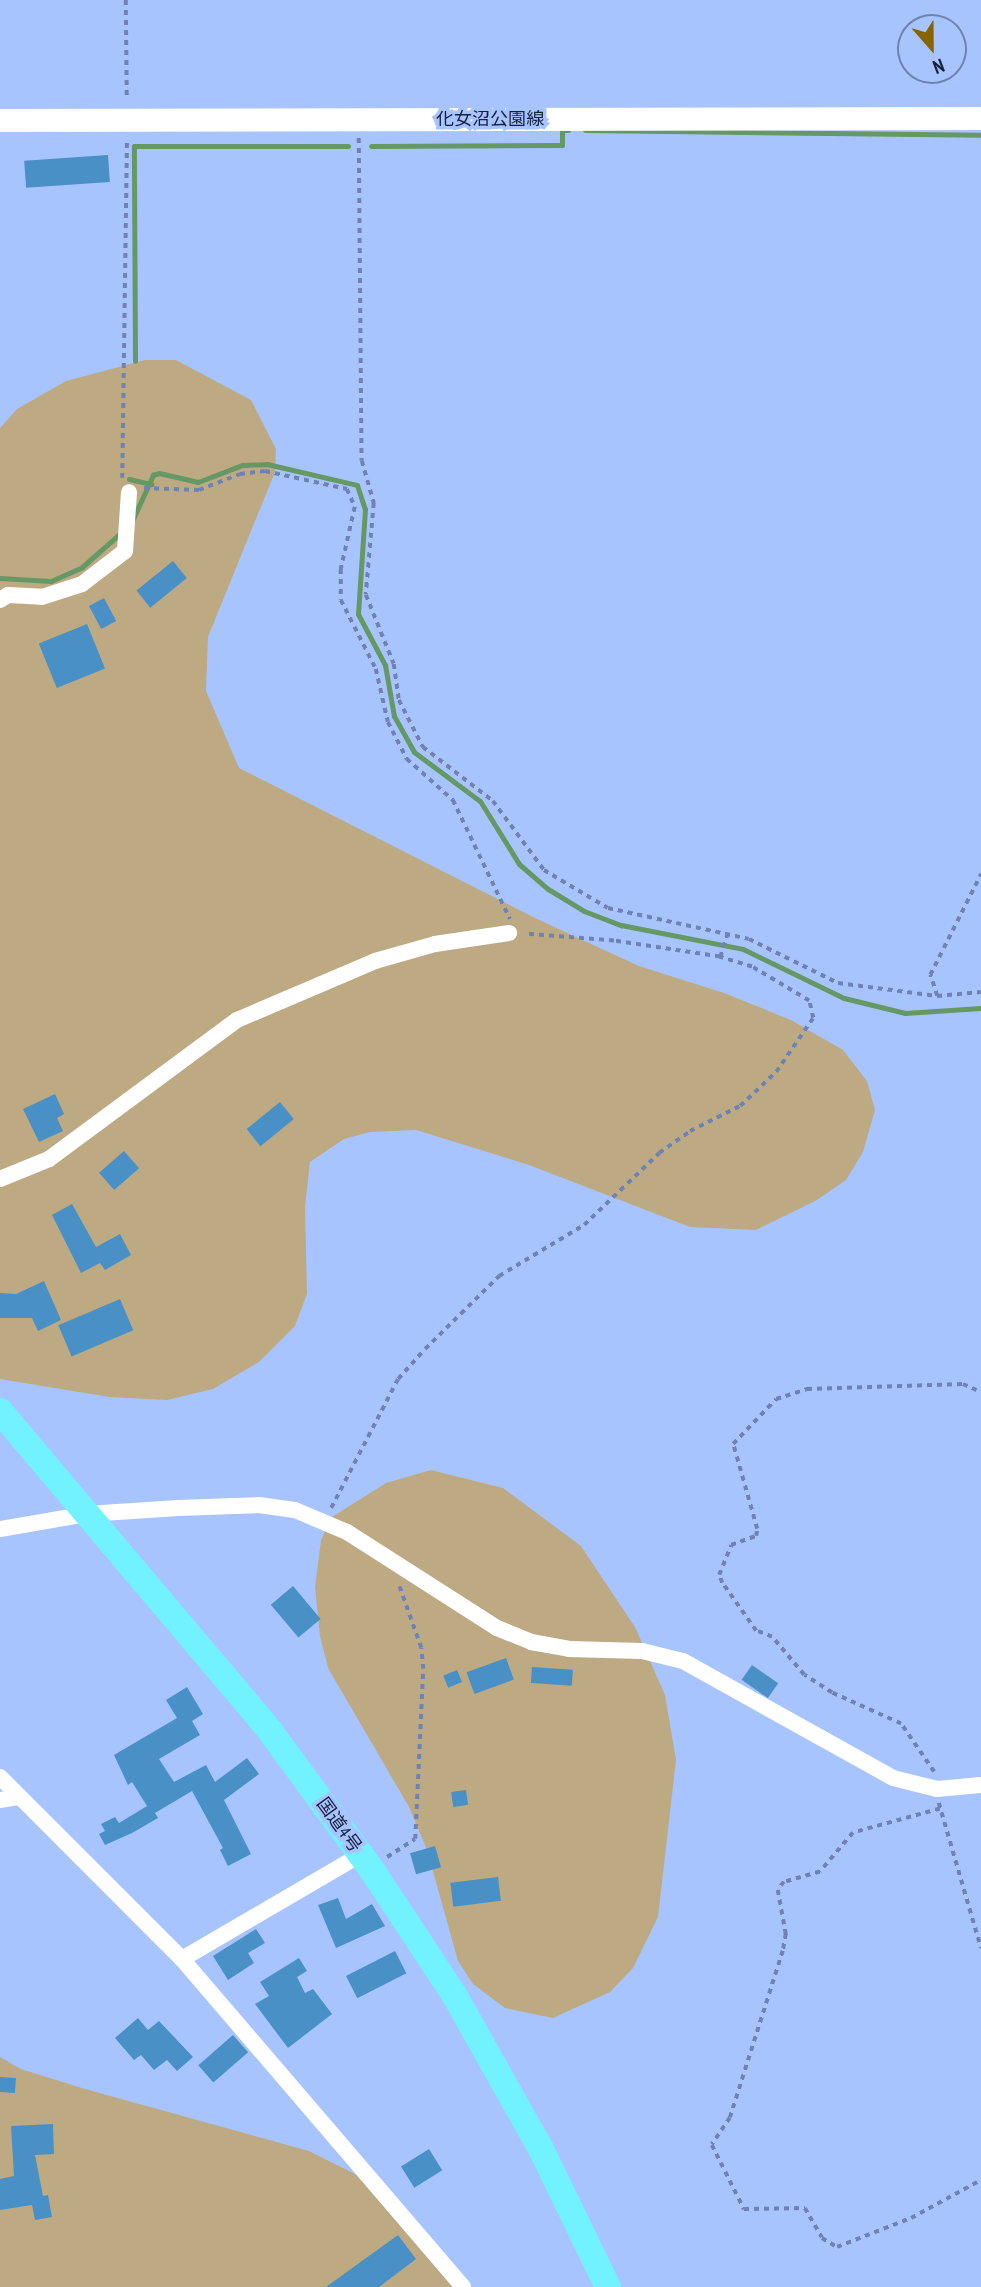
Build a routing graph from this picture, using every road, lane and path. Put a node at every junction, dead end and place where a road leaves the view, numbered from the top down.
1 (126, 0) edge
2 (981, 118) edge
3 (127, 119) junction
4 (359, 119) junction
5 (0, 120) edge
6 (147, 487) dead end
7 (129, 492) joint
8 (0, 600) edge
9 (981, 874) edge
10 (509, 933) junction
11 (728, 935) junction
12 (721, 954) junction
13 (981, 992) edge
14 (937, 996) junction
15 (0, 1179) edge
16 (981, 1392) edge
17 (0, 1411) edge
18 (87, 1514) junction
19 (325, 1519) junction
20 (0, 1529) edge
21 (387, 1555) junction
22 (0, 1777) edge
23 (981, 1785) edge
24 (937, 1789) junction
25 (18, 1797) junction
26 (0, 1800) edge
27 (940, 1809) junction
28 (365, 1861) junction
29 (981, 1948) edge
30 (182, 1959) junction
31 (981, 2180) edge
32 (463, 2287) edge
33 (608, 2287) edge

1 - 3 path
2 - 4 main road, 化女沼公園線
3 - 4 main road, 化女沼公園線
3 - 5 main road, 化女沼公園線
3 - 7 path
4 - 11 path
6 - 10 path
7 - 8 street
9 - 14 path
10 - 12 path
10 - 15 street
11 - 12 path
11 - 14 path
12 - 19 path
13 - 14 path
16 - 24 path
17 - 18 highway, 国道4号
18 - 19 street
18 - 20 street
18 - 28 highway, 国道4号
19 - 21 street
21 - 24 street
21 - 28 path
22 - 25 street
23 - 24 street
24 - 27 path
25 - 26 street
25 - 30 street
27 - 29 path
27 - 31 path
28 - 30 street
28 - 33 highway, 国道4号
30 - 32 street

